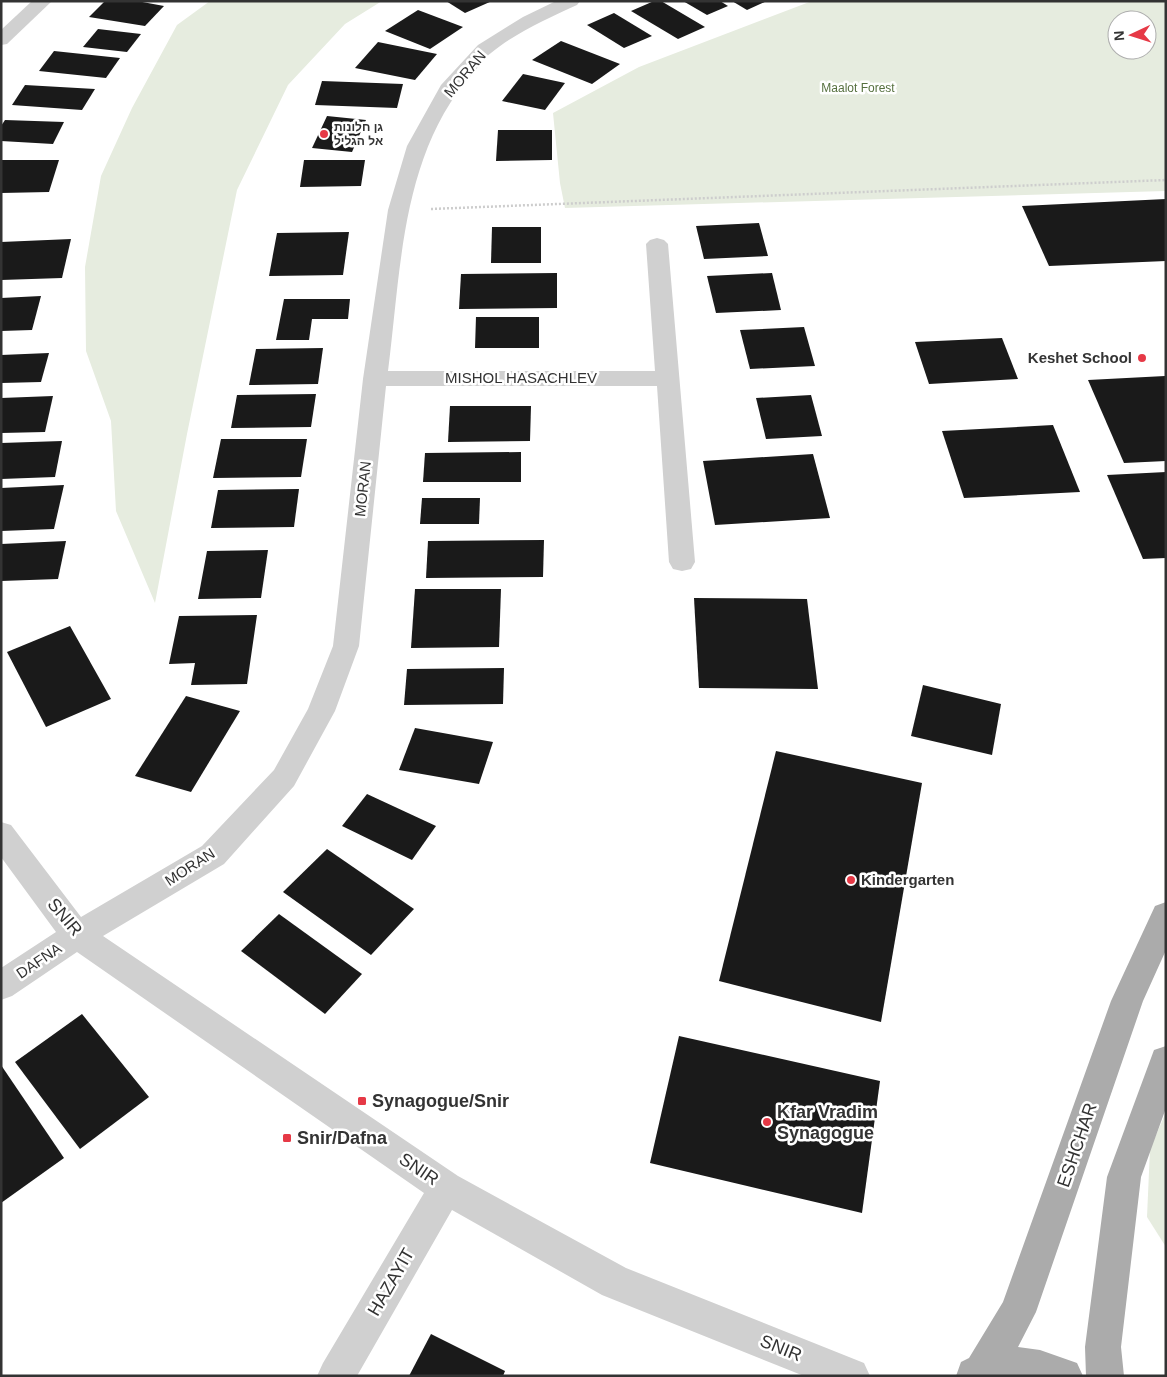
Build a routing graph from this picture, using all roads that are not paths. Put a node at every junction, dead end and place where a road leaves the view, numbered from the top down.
1 (43, 1) edge
2 (571, 1) edge
3 (1, 40) edge
4 (657, 244) dead end
5 (668, 378) junction
6 (375, 379) junction
7 (682, 562) dead end
8 (1, 834) edge
9 (1166, 915) edge
10 (77, 935) junction
11 (1, 986) edge
12 (1166, 1061) edge
13 (446, 1188) junction
14 (978, 1374) edge
15 (336, 1376) edge
16 (850, 1376) edge
17 (1064, 1376) edge
18 (1105, 1376) edge

1 - 3 street
2 - 6 street, MORAN
4 - 5 street
5 - 6 street, MISHOL HASACHLEV
5 - 7 street
6 - 10 street, MORAN
8 - 10 street, SNIR
9 - 14 main road, ESHCHAR
10 - 11 street, DAFNA
10 - 13 street, SNIR
12 - 18 main road
13 - 15 street, HAZAYIT
13 - 16 street, SNIR
14 - 17 main road

